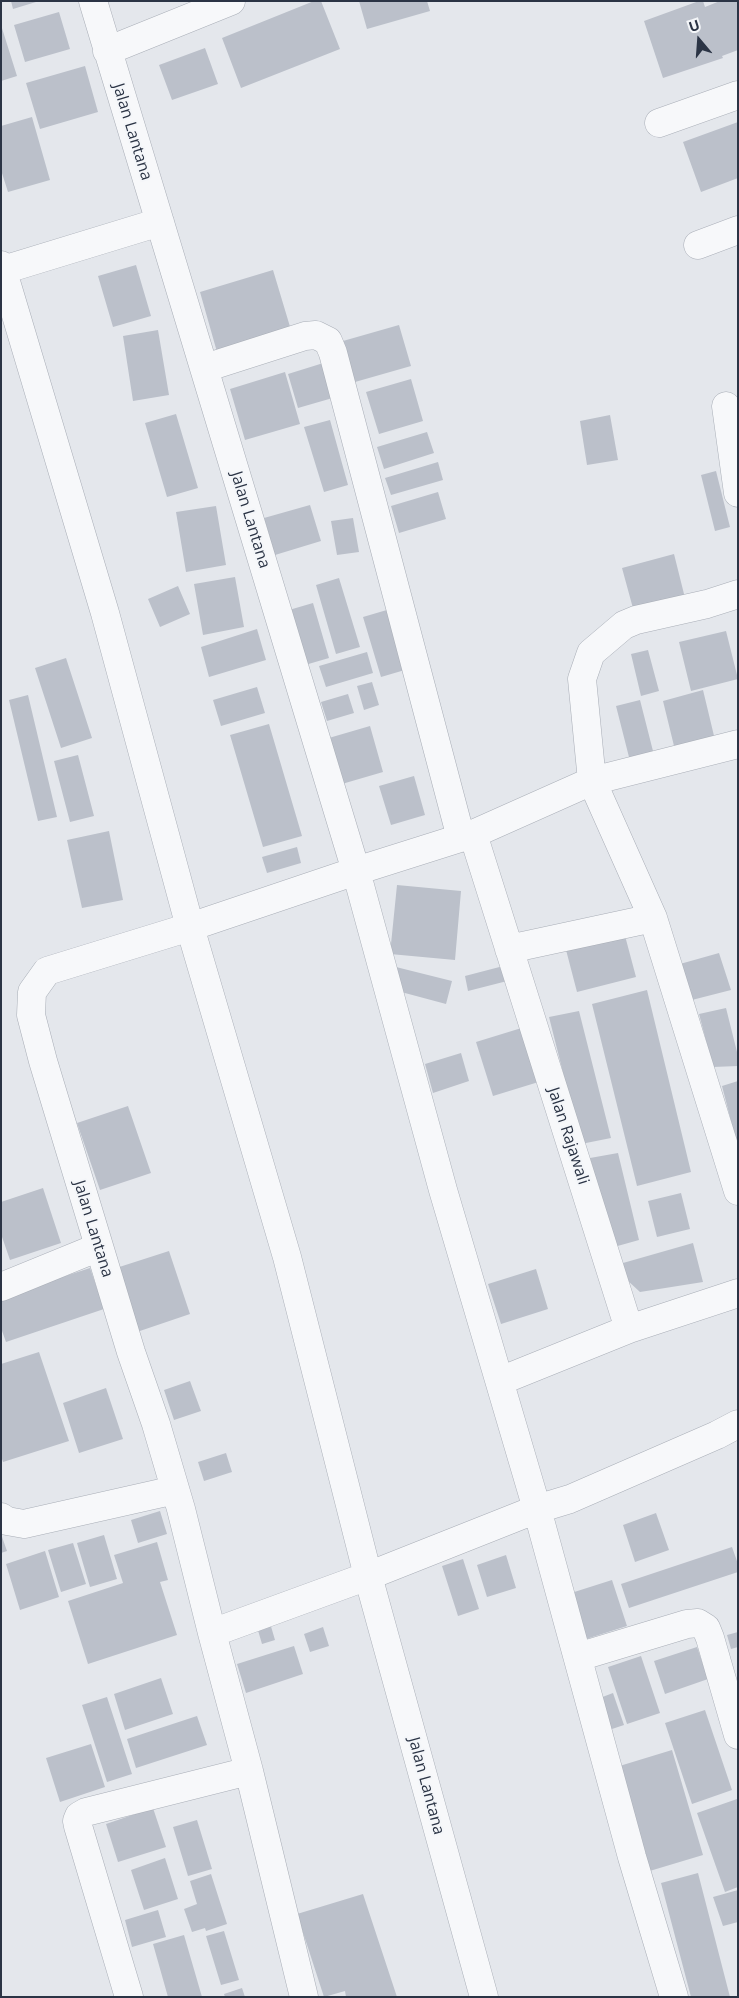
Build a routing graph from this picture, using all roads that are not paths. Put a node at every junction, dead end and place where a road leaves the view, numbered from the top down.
1 (93, 1) edge
2 (221, 3) edge
3 (107, 51) junction
4 (738, 95) edge
5 (659, 123) dead end
6 (160, 222) junction
7 (738, 230) edge
8 (698, 244) dead end
9 (2, 268) edge
10 (204, 368) junction
11 (726, 406) dead end
12 (738, 493) edge
13 (738, 594) edge
14 (738, 744) edge
15 (592, 782) junction
16 (467, 836) junction
17 (356, 871) junction
18 (653, 918) junction
19 (190, 927) junction
20 (509, 949) junction
21 (738, 1191) edge
22 (99, 1247) junction
23 (1, 1287) edge
24 (738, 1293) edge
25 (629, 1329) junction
26 (500, 1381) junction
27 (738, 1424) edge
28 (175, 1490) junction
29 (537, 1509) junction
30 (1, 1517) edge
31 (368, 1576) junction
32 (212, 1633) junction
33 (578, 1657) junction
34 (738, 1735) edge
35 (249, 1771) junction
36 (129, 1997) edge
37 (304, 1997) edge
38 (484, 1997) edge
39 (674, 1997) edge

1 - 3 street, Jalan Lantana
2 - 3 street
3 - 6 street, Jalan Lantana
4 - 5 street
6 - 9 street
6 - 10 street, Jalan Lantana
7 - 8 street
9 - 19 street, Jalan Lantana
10 - 16 street, Jalan Rajawali
10 - 17 street, Jalan Lantana
11 - 12 street
13 - 15 street
14 - 15 street
15 - 16 street
15 - 18 street
16 - 17 street
16 - 20 street, Jalan Rajawali
17 - 19 street, Jalan Lantana
17 - 26 street
18 - 20 street
18 - 21 street
19 - 22 street, Jalan Lantana
19 - 31 street, Jalan Lantana
20 - 25 street, Jalan Rajawali
22 - 23 street
22 - 28 street, Jalan Lantana
24 - 25 street
25 - 26 street
26 - 29 street
27 - 29 street
28 - 30 street
28 - 32 street, Jalan Lantana
29 - 31 street
29 - 33 street
31 - 32 street
31 - 38 street, Jalan Lantana
32 - 35 street, Jalan Lantana
33 - 34 street
33 - 39 street
35 - 36 street
35 - 37 street, Jalan Lantana

